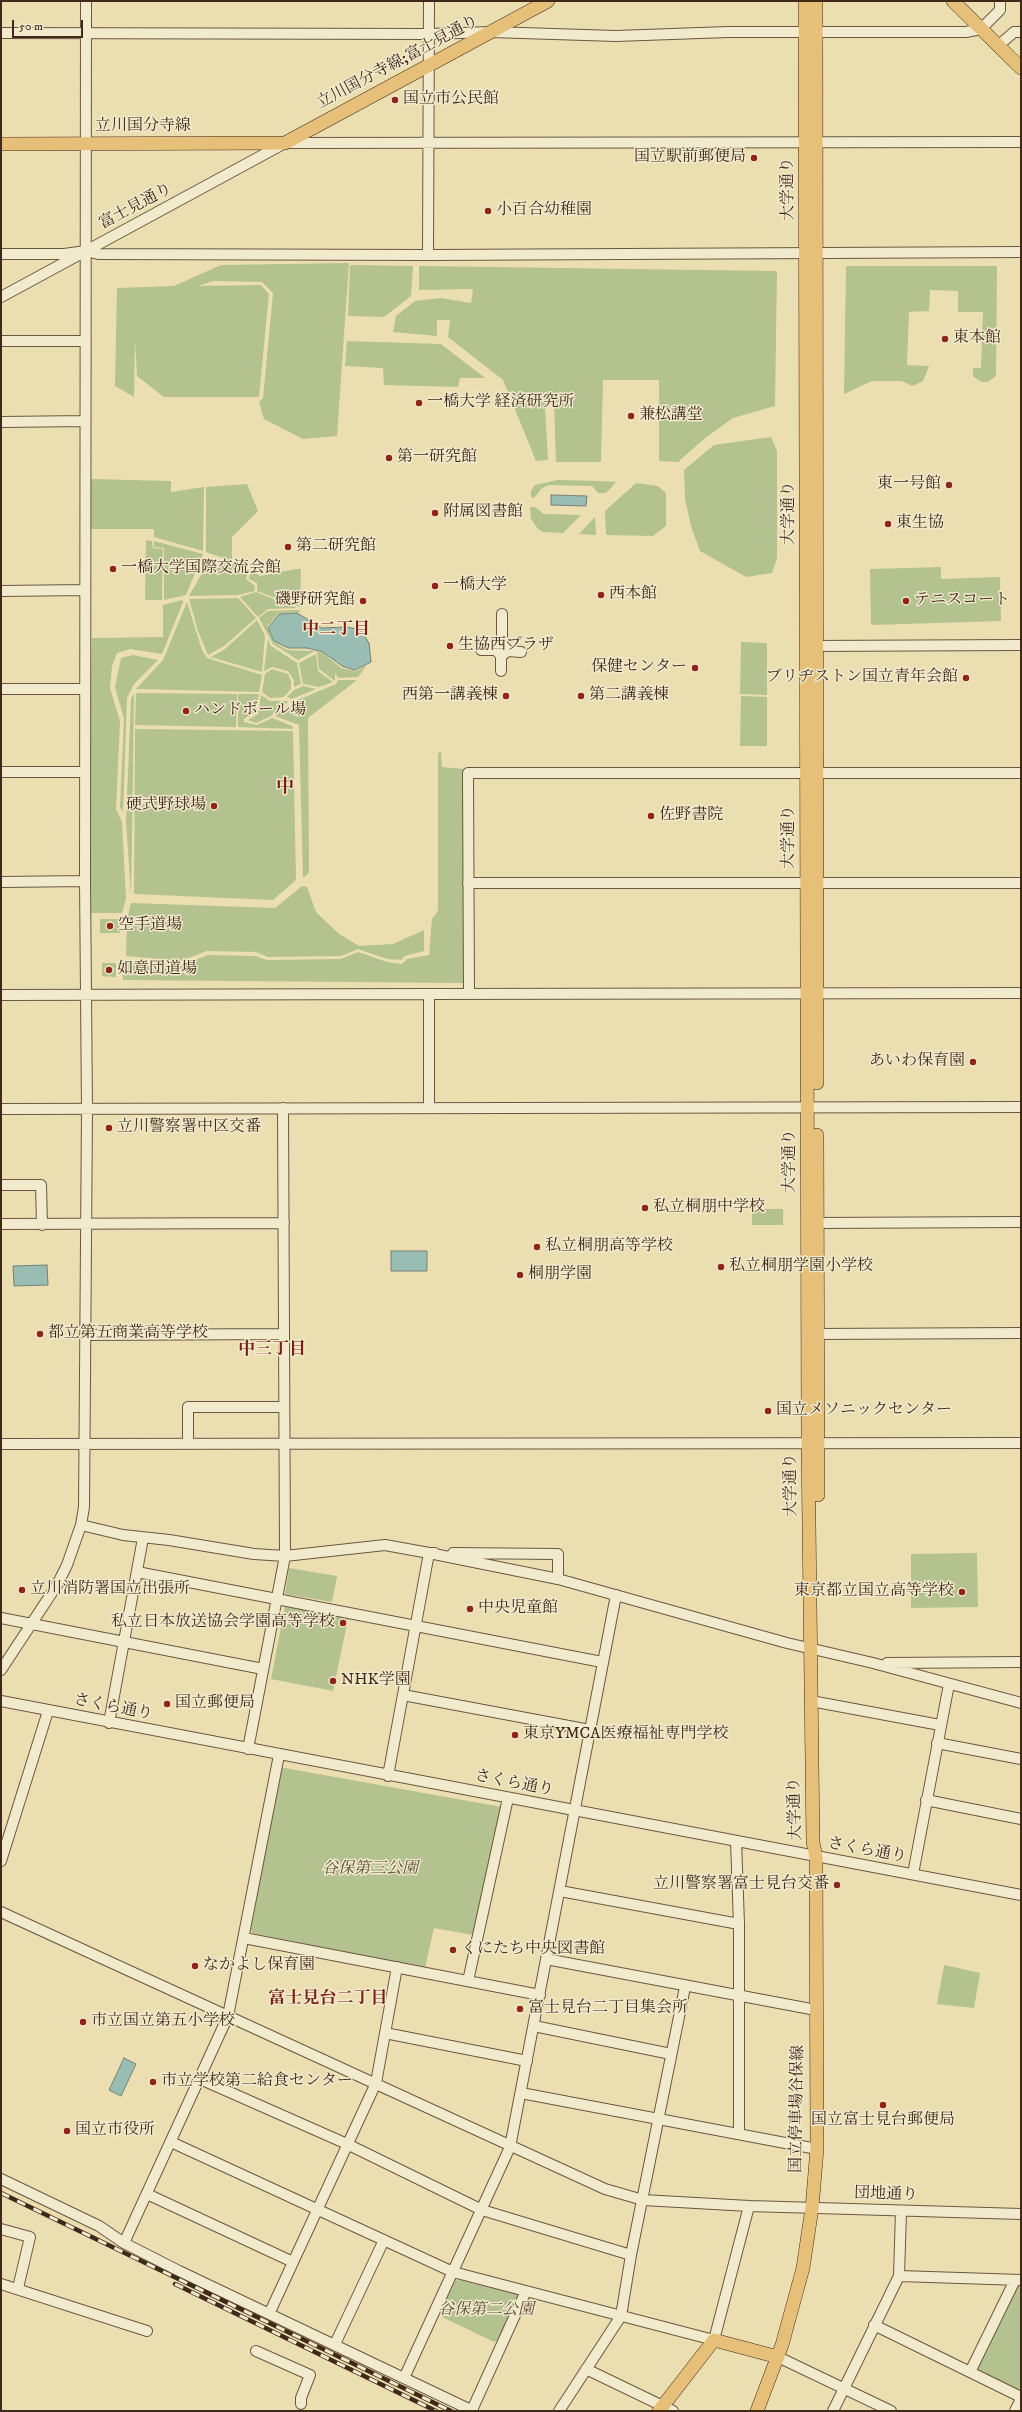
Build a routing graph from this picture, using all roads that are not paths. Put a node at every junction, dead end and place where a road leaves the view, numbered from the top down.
1 (86, 1) edge
2 (429, 1) edge
3 (548, 1) edge
4 (806, 1) edge
5 (816, 1) edge
6 (953, 1) edge
7 (1000, 1) edge
8 (981, 29) junction
9 (491, 32) junction
10 (1021, 32) edge
11 (810, 33) junction
12 (1, 34) edge
13 (86, 34) junction
14 (429, 34) junction
15 (998, 46) junction
16 (429, 66) junction
17 (1021, 68) edge
18 (429, 142) junction
19 (811, 142) junction
20 (1021, 142) edge
21 (285, 143) junction
22 (1, 144) edge
23 (86, 144) junction
24 (86, 251) junction
25 (1021, 252) edge
26 (812, 253) junction
27 (1, 254) edge
28 (428, 255) junction
29 (1, 297) edge
30 (1, 341) edge
31 (85, 341) junction
32 (85, 421) junction
33 (1, 422) edge
34 (85, 590) junction
35 (1, 591) edge
36 (502, 614) dead end
37 (1021, 644) edge
38 (812, 646) junction
39 (481, 650) dead end
40 (502, 650) junction
41 (521, 652) dead end
42 (501, 670) dead end
43 (1, 689) edge
44 (85, 689) junction
45 (1, 772) edge
46 (85, 772) junction
47 (1021, 773) edge
48 (812, 774) junction
49 (85, 881) junction
50 (1, 882) edge
51 (468, 883) junction
52 (1021, 883) edge
53 (812, 884) junction
54 (1021, 993) edge
55 (429, 994) junction
56 (469, 994) junction
57 (812, 994) junction
58 (1, 995) edge
59 (87, 995) junction
60 (1021, 1107) edge
61 (284, 1108) junction
62 (429, 1108) junction
63 (1, 1109) edge
64 (87, 1109) junction
65 (813, 1109) junction
66 (1, 1185) edge
67 (1021, 1222) edge
68 (284, 1223) junction
69 (813, 1223) junction
70 (1, 1224) edge
71 (86, 1224) junction
72 (42, 1225) junction
73 (1021, 1333) edge
74 (284, 1334) junction
75 (814, 1334) junction
76 (86, 1335) junction
77 (284, 1407) junction
78 (813, 1443) junction
79 (1021, 1443) edge
80 (1, 1444) edge
81 (86, 1444) junction
82 (188, 1444) junction
83 (284, 1444) junction
84 (81, 1525) junction
85 (143, 1538) junction
86 (429, 1553) junction
87 (285, 1556) junction
88 (137, 1572) junction
89 (558, 1579) junction
90 (616, 1596) junction
91 (277, 1599) junction
92 (1, 1618) edge
93 (31, 1624) junction
94 (416, 1626) junction
95 (124, 1643) junction
96 (815, 1649) junction
97 (602, 1662) junction
98 (1021, 1662) edge
99 (873, 1663) junction
100 (263, 1669) junction
101 (1, 1670) edge
102 (949, 1684) junction
103 (403, 1695) junction
104 (1, 1701) edge
105 (815, 1702) junction
106 (1021, 1703) edge
107 (48, 1711) junction
108 (109, 1723) junction
109 (940, 1726) junction
110 (590, 1730) junction
111 (937, 1743) junction
112 (248, 1749) junction
113 (279, 1755) junction
114 (1021, 1759) edge
115 (388, 1776) junction
116 (508, 1798) junction
117 (926, 1800) junction
118 (575, 1810) junction
119 (1021, 1819) edge
120 (736, 1841) junction
121 (816, 1857) junction
122 (1, 1861) edge
123 (913, 1874) junction
124 (560, 1891) junction
125 (1021, 1895) edge
126 (1, 1912) edge
127 (739, 1924) junction
128 (244, 1938) junction
129 (546, 1959) junction
130 (397, 1967) junction
131 (468, 1981) junction
132 (685, 1987) junction
133 (540, 1995) junction
134 (740, 1996) junction
135 (816, 2010) junction
136 (228, 2016) junction
137 (534, 2026) junction
138 (385, 2034) junction
139 (671, 2054) junction
140 (527, 2062) junction
141 (200, 2079) junction
142 (376, 2083) junction
143 (521, 2093) junction
144 (660, 2119) junction
145 (739, 2134) junction
146 (171, 2142) junction
147 (347, 2144) junction
148 (510, 2147) junction
149 (817, 2149) junction
150 (1, 2179) edge
151 (147, 2194) junction
152 (643, 2200) junction
153 (749, 2206) junction
154 (318, 2208) junction
155 (812, 2208) junction
156 (482, 2210) junction
157 (900, 2211) junction
158 (1021, 2214) edge
159 (1, 2229) edge
160 (384, 2240) junction
161 (124, 2243) junction
162 (631, 2255) junction
163 (293, 2262) junction
164 (453, 2272) junction
165 (899, 2276) junction
166 (1018, 2280) edge
167 (1, 2284) edge
168 (18, 2288) junction
169 (526, 2291) junction
170 (270, 2312) junction
171 (621, 2316) junction
172 (874, 2325) junction
173 (147, 2331) dead end
174 (714, 2340) junction
175 (335, 2344) junction
176 (256, 2351) dead end
177 (778, 2357) junction
178 (586, 2368) junction
179 (970, 2372) junction
180 (404, 2378) junction
181 (844, 2388) junction
182 (1021, 2398) edge
183 (301, 2404) dead end
184 (665, 2409) edge
185 (472, 2411) edge
186 (560, 2411) edge
187 (757, 2411) edge
188 (833, 2411) edge
189 (891, 2411) edge
190 (1015, 2411) edge

1 - 13 street
2 - 14 street
3 - 9 main road, 立川国分寺線;富士見通り
4 - 11 main road, 大学通り
5 - 11 main road, 大学通り
6 - 8 main road
7 - 8 street
8 - 11 street
8 - 15 main road
9 - 11 street
9 - 14 street
9 - 16 main road, 立川国分寺線;富士見通り
10 - 15 street
11 - 19 main road, 大学通り
12 - 13 street
13 - 14 street
13 - 23 street
14 - 16 street
15 - 17 main road
16 - 18 street
16 - 21 main road, 立川国分寺線;富士見通り
18 - 19 street
18 - 21 street
18 - 28 street
19 - 20 street
19 - 26 main road, 大学通り
21 - 23 main road, 立川国分寺線
21 - 24 street, 富士見通り
22 - 23 main road, 立川国分寺線
23 - 24 street
24 - 27 street
24 - 28 street
24 - 29 street, 富士見通り
24 - 31 street
25 - 26 street
26 - 28 street
26 - 38 main road, 大学通り
30 - 31 street
31 - 32 street
32 - 33 street
32 - 34 street
34 - 35 street
34 - 44 street
36 - 40 street
37 - 38 street
38 - 48 main road, 大学通り
39 - 40 street
40 - 41 street
40 - 42 street
43 - 44 street
44 - 46 street
45 - 46 street
46 - 49 street
47 - 48 street
48 - 51 street
48 - 53 main road, 大学通り
49 - 50 street
49 - 59 street
51 - 53 street
51 - 56 street
52 - 53 street
53 - 57 main road, 大学通り
54 - 57 street
55 - 56 street
55 - 59 street
55 - 62 street
56 - 57 street
57 - 65 main road, 大学通り
58 - 59 street
59 - 64 street
60 - 65 street
61 - 62 street
61 - 64 street
61 - 68 street
62 - 65 street
63 - 64 street
64 - 71 street
65 - 69 main road, 大学通り
66 - 72 street
67 - 69 street
68 - 71 street
68 - 74 street
69 - 75 main road, 大学通り
70 - 72 street
71 - 72 street
71 - 76 street
73 - 75 street
74 - 76 street
74 - 77 street
75 - 78 main road, 大学通り
76 - 81 street
77 - 82 street
77 - 83 street
78 - 79 street
78 - 83 street
78 - 96 main road, 大学通り
80 - 81 street
81 - 82 street
81 - 84 street
82 - 83 street
83 - 87 street
84 - 85 street
84 - 93 street
85 - 87 street
85 - 88 street
86 - 87 street
86 - 89 street
86 - 89 street
86 - 94 street
87 - 91 street
88 - 91 street
88 - 95 street
89 - 90 street
90 - 96 street
90 - 97 street
91 - 94 street
91 - 100 street
92 - 93 street
93 - 95 street
93 - 101 street
94 - 97 street
94 - 103 street
95 - 100 street
95 - 108 street
96 - 99 street
96 - 105 main road, 大学通り
97 - 110 street
98 - 99 street
99 - 102 street
100 - 112 street
102 - 106 street
102 - 109 street
103 - 110 street
103 - 115 street
104 - 107 street, さくら通り
105 - 109 street
105 - 121 main road, 大学通り
107 - 108 street, さくら通り
107 - 122 street
108 - 112 street, さくら通り
109 - 111 street
110 - 118 street
111 - 114 street
111 - 117 street
112 - 113 street, さくら通り
113 - 115 street, さくら通り
113 - 128 street
115 - 116 street, さくら通り
116 - 118 street, さくら通り
116 - 131 street
117 - 119 street
117 - 123 street
118 - 120 street, さくら通り
118 - 124 street
120 - 121 street, さくら通り
120 - 127 street
121 - 123 street, さくら通り
121 - 135 main road, 国立停車場谷保線
123 - 125 street, さくら通り
124 - 127 street
124 - 129 street
126 - 136 street, 団地通り
127 - 134 street
128 - 130 street
128 - 136 street
129 - 132 street
129 - 133 street
130 - 131 street
130 - 138 street
131 - 133 street
132 - 134 street
132 - 139 street
133 - 137 street
134 - 135 street
134 - 145 street
135 - 149 main road, 国立停車場谷保線
136 - 141 street
136 - 142 street, 団地通り
137 - 139 street
137 - 140 street
138 - 140 street
138 - 142 street
139 - 144 street
140 - 143 street
141 - 146 street
141 - 147 street
142 - 147 street
142 - 148 street, 団地通り
143 - 144 street
143 - 148 street
144 - 145 street
144 - 152 street
145 - 149 street
146 - 151 street
146 - 154 street
147 - 154 street
147 - 156 street
148 - 152 street, 団地通り
148 - 156 street
149 - 155 main road, 国立停車場谷保線
150 - 161 street
151 - 161 street
151 - 163 street
152 - 153 street, 団地通り
152 - 162 street
153 - 155 street, 団地通り
153 - 174 street
154 - 160 street
154 - 163 street
155 - 157 street, 団地通り
155 - 177 main road, 国立停車場谷保線
156 - 162 street
156 - 164 street
157 - 158 street, 団地通り
157 - 165 street
159 - 168 street
160 - 164 street
160 - 175 street
161 - 170 street
162 - 171 street
163 - 170 street
164 - 169 street
164 - 180 street
165 - 166 street
165 - 172 street
166 - 179 street
167 - 168 street
168 - 173 street
169 - 171 street
169 - 185 street
170 - 175 street
171 - 174 street
171 - 178 street
172 - 179 street
172 - 181 street
174 - 177 main road
174 - 184 main road
175 - 180 street
176 - 183 street
177 - 181 street
177 - 187 main road, 国立停車場谷保線
178 - 184 street
178 - 186 street
179 - 182 street
180 - 185 street
181 - 188 street
181 - 189 street
182 - 190 street

